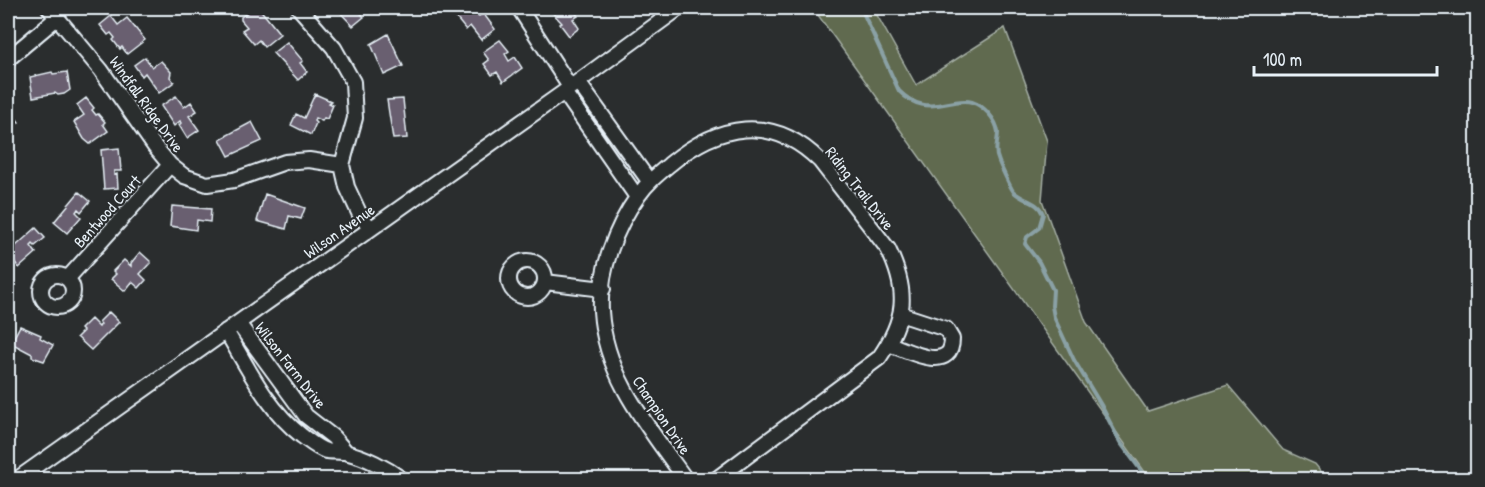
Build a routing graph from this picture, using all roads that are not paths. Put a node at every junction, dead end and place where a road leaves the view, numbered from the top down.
1 (299, 8) edge
2 (519, 8) edge
3 (679, 8) edge
4 (54, 12) edge
5 (8, 59) edge
6 (571, 87) junction
7 (170, 165) junction
8 (342, 165) junction
9 (650, 181) junction
10 (637, 197) junction
11 (370, 228) junction
12 (68, 278) dead end
13 (545, 282) dead end
14 (603, 289) junction
15 (900, 314) junction
16 (238, 322) junction
17 (226, 331) junction
18 (889, 344) junction
19 (346, 452) junction
20 (16, 480) edge
21 (403, 480) edge
22 (686, 480) edge
23 (714, 480) edge

1 - 8 street
2 - 6 street
3 - 6 street, Wilson Avenue
4 - 5 street
4 - 7 street, Windfall Ridge Drive
6 - 9 street
6 - 10 street
6 - 11 street, Wilson Avenue
7 - 8 street, Windfall Ridge Drive
7 - 12 street, Bentwood Court
8 - 11 street
9 - 10 street, Champion Drive
9 - 15 street, Riding Trail Drive
10 - 14 street, Champion Drive
11 - 16 street, Wilson Avenue
13 - 14 street
14 - 22 street, Champion Drive
15 - 18 street, Riding Trail Drive
15 - 18 street
16 - 17 street, Wilson Avenue
16 - 19 street, Wilson Farm Drive
17 - 19 street, Wilson Farm Drive
17 - 20 street, Wilson Avenue
18 - 23 street, Riding Trail Drive
19 - 21 street, Wilson Farm Drive

